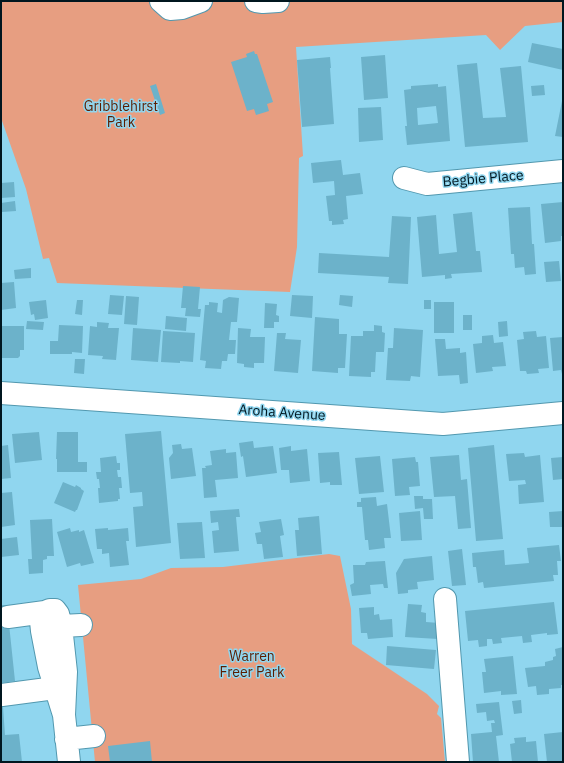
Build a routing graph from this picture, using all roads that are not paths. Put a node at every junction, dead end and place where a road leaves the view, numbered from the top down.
1 (161, 1) edge
2 (201, 1) edge
3 (256, 1) edge
4 (278, 1) edge
5 (563, 171) edge
6 (404, 178) dead end
7 (1, 393) edge
8 (563, 413) edge
9 (445, 599) dead end
10 (45, 612) junction
11 (8, 617) dead end
12 (55, 688) junction
13 (2, 695) dead end
14 (64, 715) junction
15 (94, 736) dead end
16 (66, 738) junction
17 (70, 762) edge
18 (458, 762) edge

1 - 2 street
3 - 4 street
5 - 6 street, Begbie Place
7 - 8 street, Aroha Avenue
9 - 18 street
10 - 11 street
10 - 12 street
10 - 14 street
12 - 13 street
12 - 14 street
14 - 16 street
15 - 16 street
16 - 17 street

